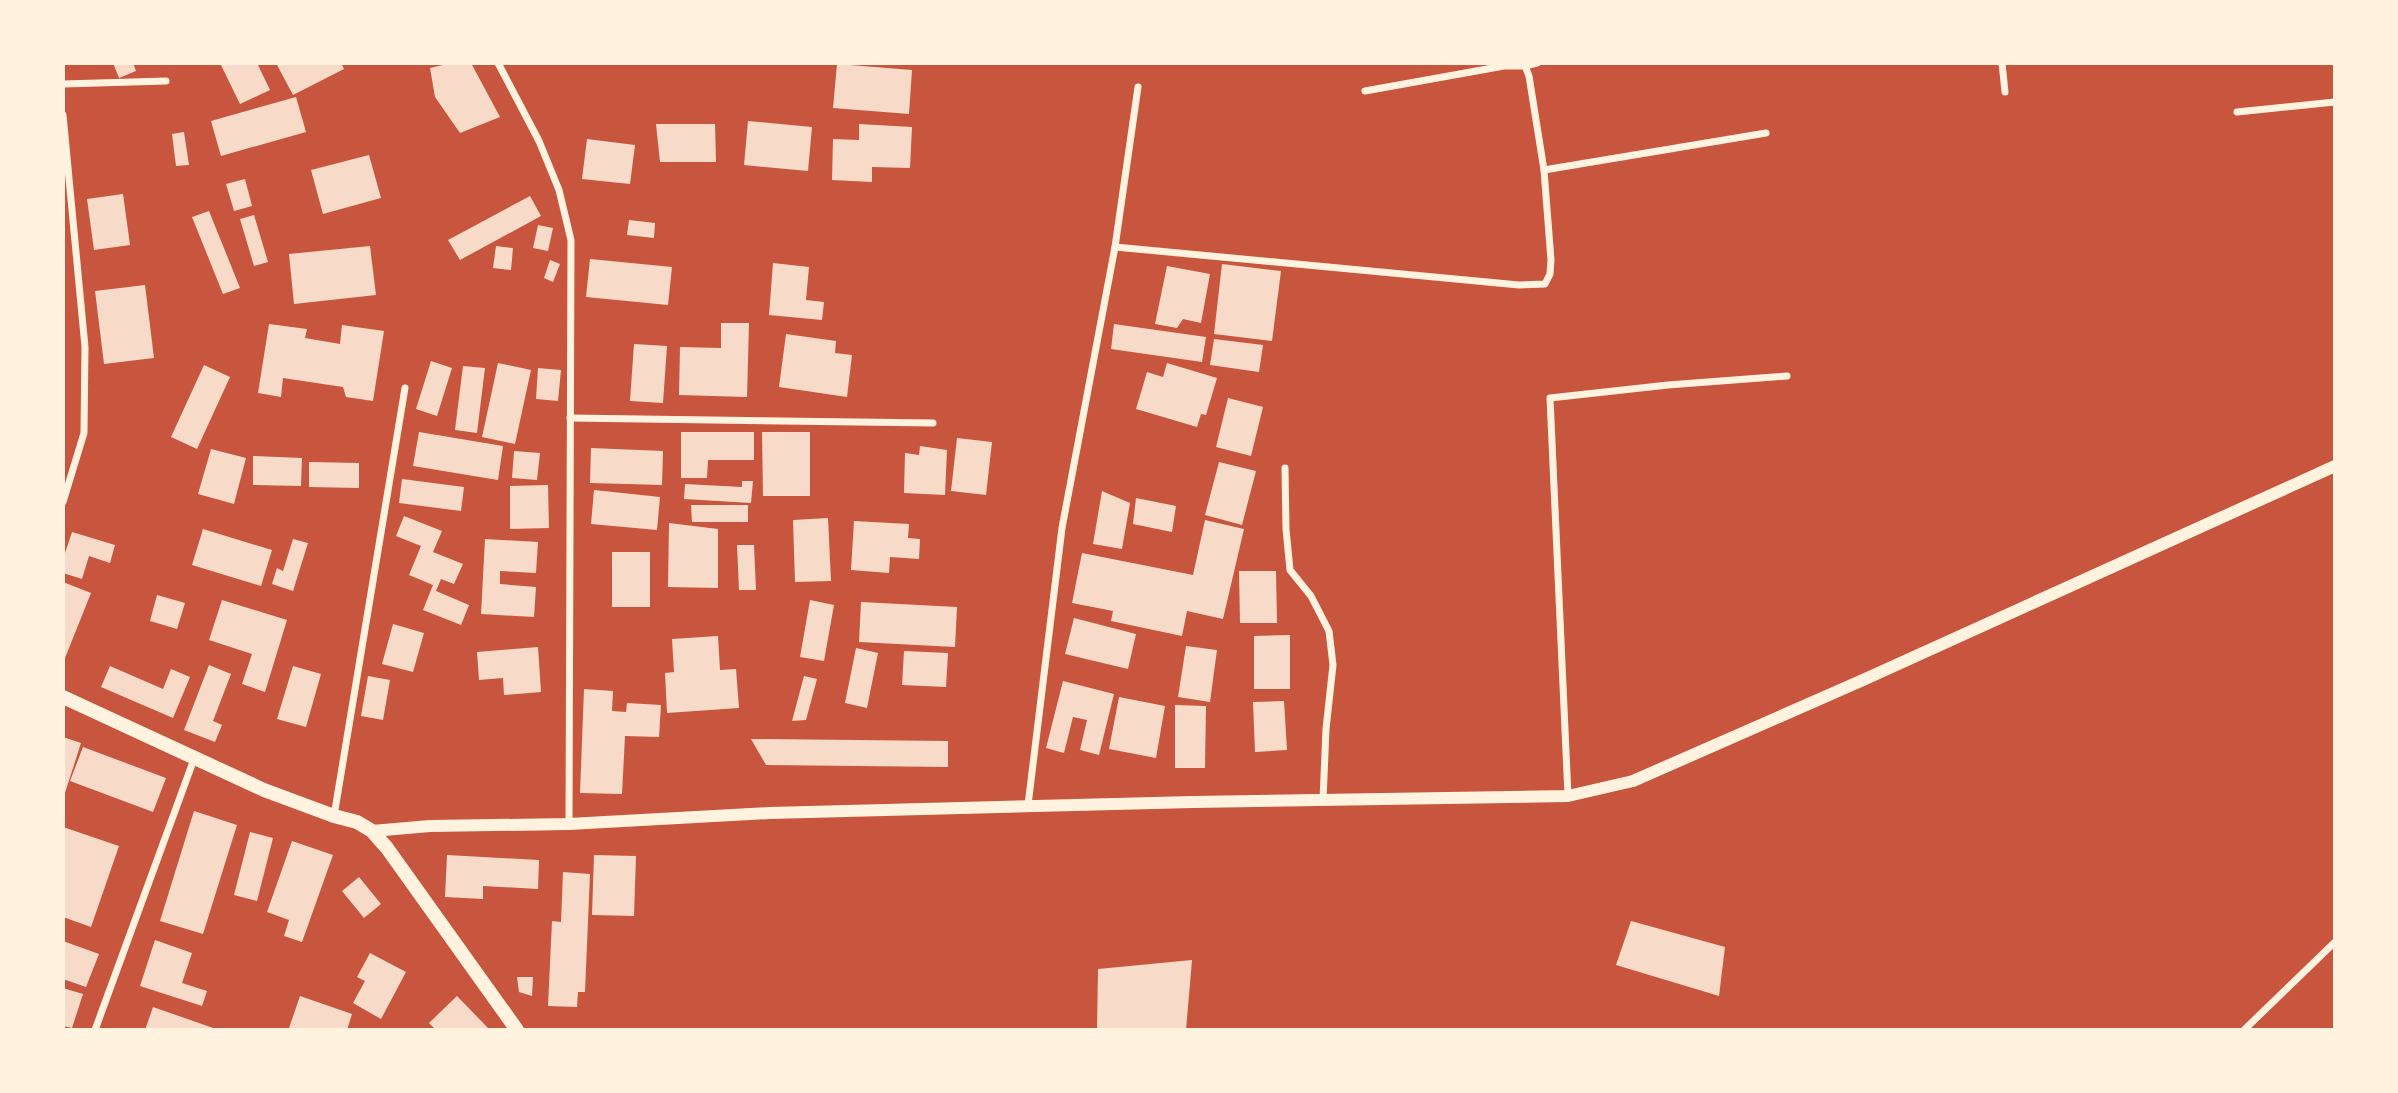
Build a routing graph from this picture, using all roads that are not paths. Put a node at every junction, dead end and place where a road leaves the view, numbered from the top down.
1 (498, 63) edge
2 (1537, 63) edge
3 (2002, 63) edge
4 (1525, 66) junction
5 (166, 82) dead end
6 (63, 83) edge
7 (1138, 87) dead end
8 (1365, 91) dead end
9 (2005, 92) dead end
10 (2335, 102) edge
11 (2237, 112) dead end
12 (63, 115) edge
13 (1766, 133) dead end
14 (1544, 170) junction
15 (1115, 247) junction
16 (1787, 376) dead end
17 (405, 388) dead end
18 (570, 418) junction
19 (933, 423) dead end
20 (2335, 466) edge
21 (1285, 468) dead end
22 (63, 502) edge
23 (63, 697) edge
24 (194, 759) junction
25 (1567, 796) junction
26 (1323, 800) junction
27 (1027, 806) junction
28 (334, 816) junction
29 (569, 824) junction
30 (372, 831) junction
31 (2335, 942) edge
32 (95, 1030) edge
33 (517, 1030) edge
34 (2244, 1030) edge

1 - 18 street
2 - 4 street
3 - 9 street
4 - 8 street
4 - 14 street
5 - 6 street
7 - 15 street
10 - 11 street
12 - 22 street
13 - 14 street
14 - 15 street
15 - 27 street
16 - 25 street
17 - 28 street
18 - 19 street
18 - 29 street
20 - 25 street
21 - 26 street
23 - 24 main road
24 - 28 main road
24 - 32 street
25 - 26 street
26 - 27 street
27 - 29 street
28 - 30 main road
29 - 30 street
30 - 33 main road
31 - 34 street

